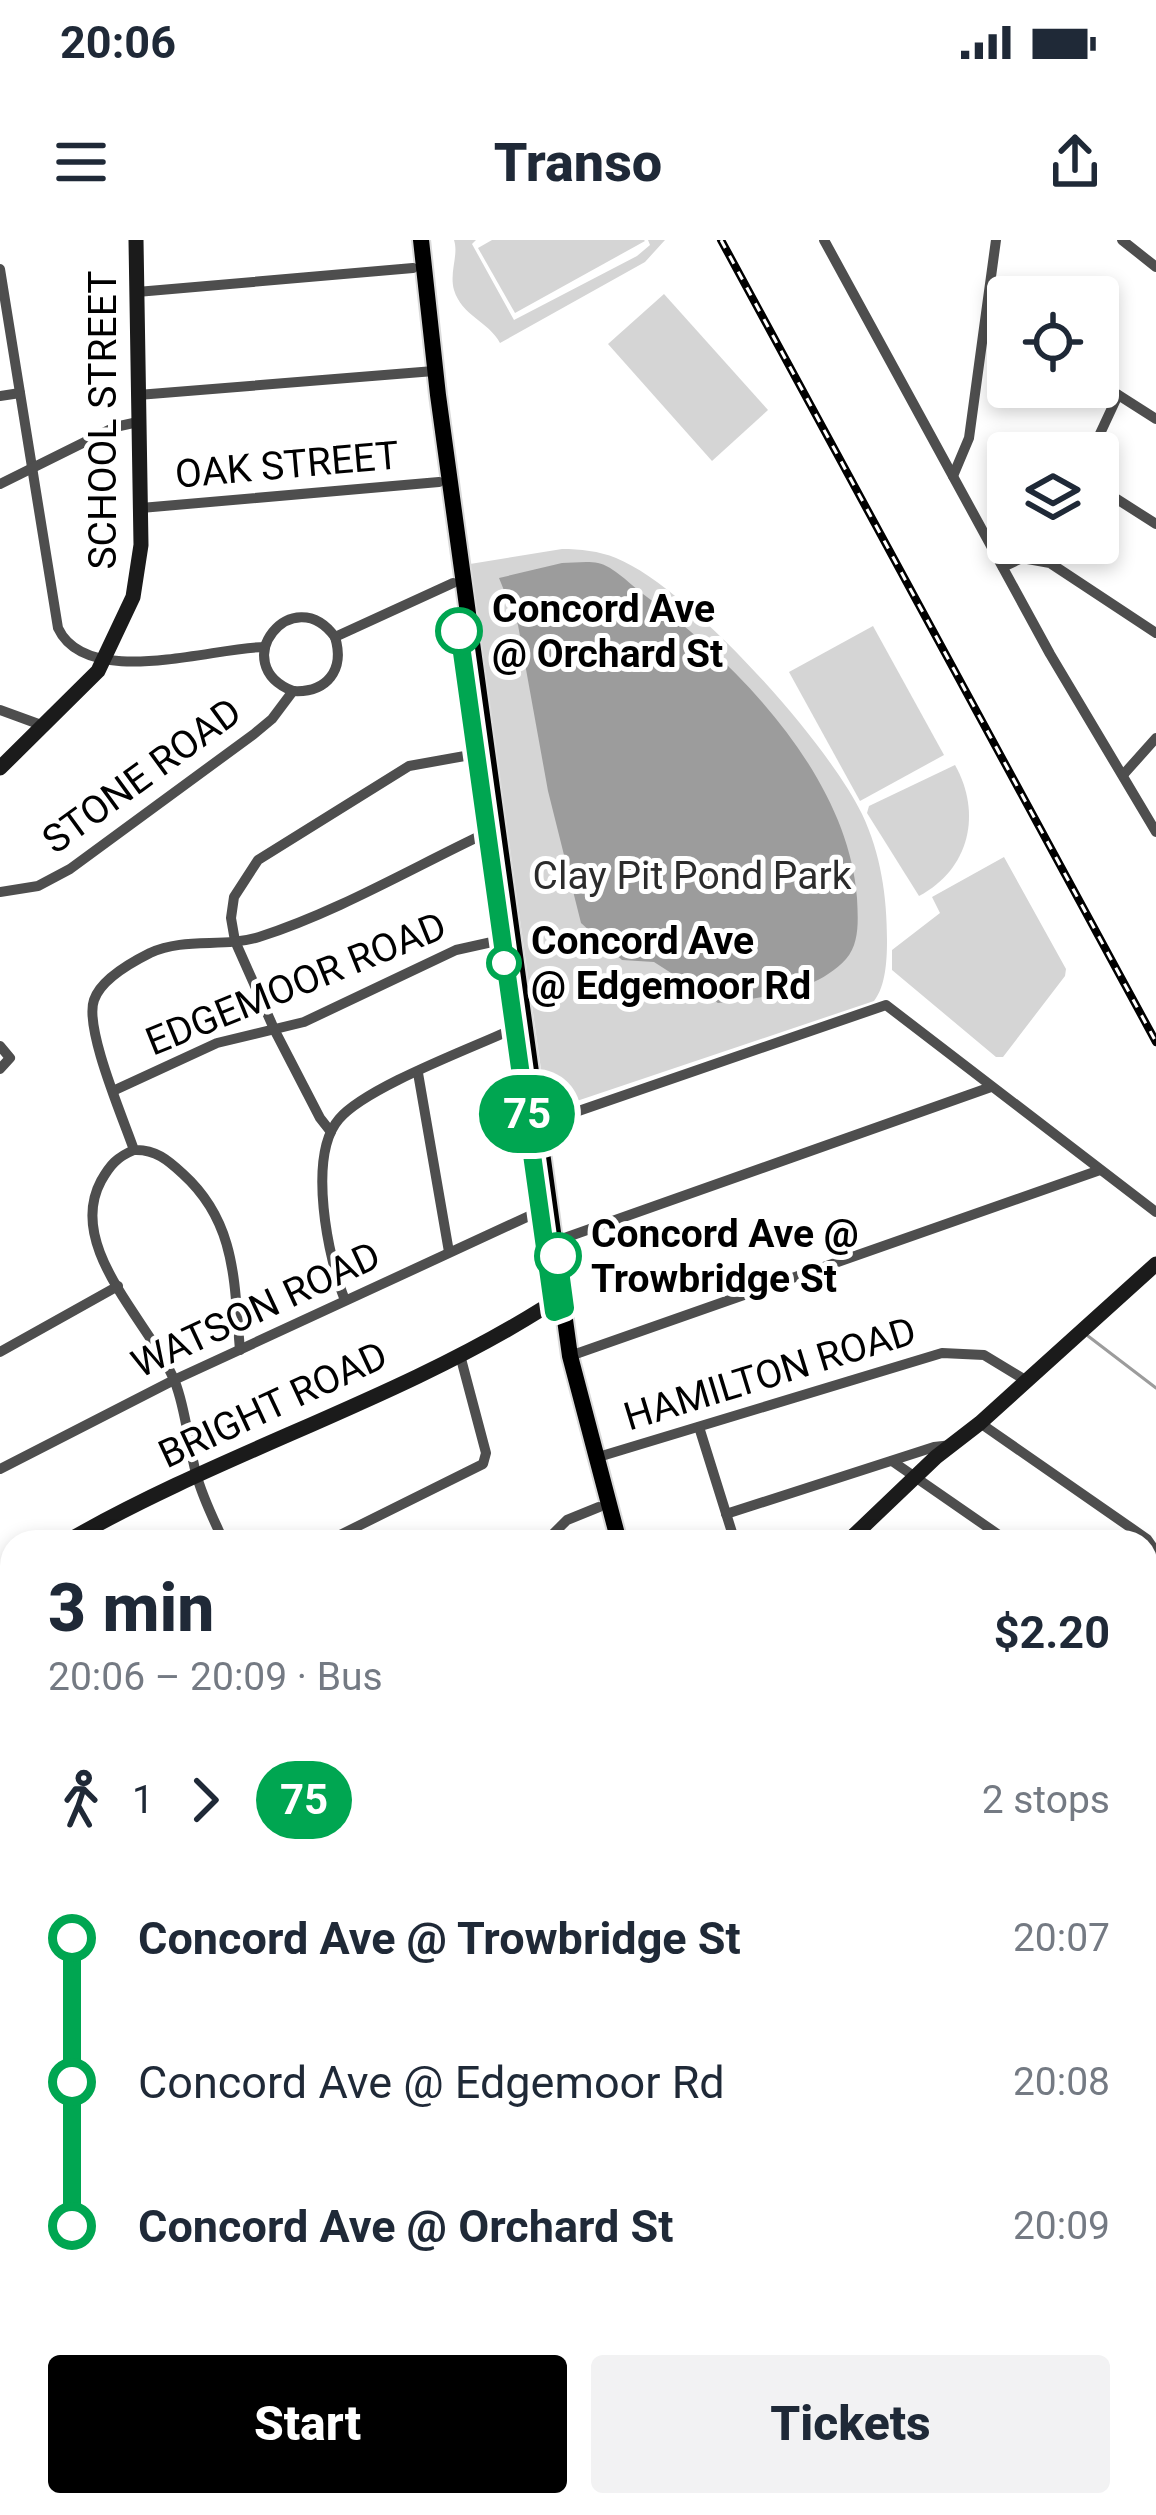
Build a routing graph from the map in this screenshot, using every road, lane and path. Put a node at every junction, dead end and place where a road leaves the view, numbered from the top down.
1 (136, 240) edge
2 (410, 240) edge
3 (421, 240) edge
4 (824, 240) edge
5 (996, 240) edge
6 (1122, 240) edge
7 (1156, 267) edge
8 (413, 268) junction
9 (0, 269) edge
10 (137, 292) junction
11 (6, 324) edge
12 (985, 326) joint
13 (429, 371) junction
14 (20, 394) junction
15 (138, 395) junction
16 (0, 396) edge
17 (1119, 396) edge
18 (1156, 419) edge
19 (138, 422) junction
20 (33, 467) junction
21 (952, 476) junction
22 (439, 482) junction
23 (0, 484) edge
24 (1119, 500) edge
25 (141, 508) junction
26 (1156, 524) edge
27 (1003, 567) junction
28 (453, 584) junction
29 (1156, 632) edge
30 (335, 638) junction
31 (265, 646) junction
32 (107, 657) junction
33 (293, 691) junction
34 (0, 710) edge
35 (44, 726) junction
36 (1156, 737) edge
37 (481, 753) junction
38 (0, 768) edge
39 (1123, 776) junction
40 (492, 831) junction
41 (1156, 832) edge
42 (0, 892) edge
43 (506, 939) junction
44 (235, 941) junction
45 (518, 1027) junction
46 (275, 1031) junction
47 (0, 1046) edge
48 (0, 1069) edge
49 (418, 1073) junction
50 (992, 1087) junction
51 (115, 1090) junction
52 (533, 1126) junction
53 (332, 1132) junction
54 (134, 1150) junction
55 (1100, 1170) junction
56 (545, 1209) junction
57 (1156, 1212) edge
58 (551, 1243) junction
59 (449, 1252) junction
60 (1156, 1264) edge
61 (118, 1286) junction
62 (345, 1300) junction
63 (560, 1310) junction
64 (240, 1350) junction
65 (0, 1352) edge
66 (460, 1355) junction
67 (565, 1356) junction
68 (174, 1381) junction
69 (1027, 1381) junction
70 (980, 1423) junction
71 (699, 1427) junction
72 (952, 1444) junction
73 (596, 1458) junction
74 (892, 1461) junction
75 (0, 1469) edge
76 (196, 1476) junction
77 (917, 1476) junction
78 (599, 1507) junction
79 (726, 1514) junction
80 (90, 1530) edge
81 (219, 1530) edge
82 (351, 1530) edge
83 (557, 1530) edge
84 (606, 1530) edge
85 (617, 1530) edge
86 (731, 1530) edge
87 (860, 1530) edge
88 (983, 1530) edge
89 (1134, 1530) edge

1 - 10 street, SCHOOL STREET
2 - 8 main road
3 - 13 main road
4 - 21 street
5 - 12 street
6 - 7 street
8 - 10 street
8 - 13 main road
9 - 11 street
10 - 15 street, SCHOOL STREET
11 - 14 street
12 - 21 street
13 - 15 street
13 - 22 main road
13 - 37 main road
14 - 16 street
14 - 20 street
15 - 19 street, SCHOOL STREET
17 - 18 street
19 - 20 street
19 - 25 street, SCHOOL STREET
20 - 23 street
20 - 32 street
21 - 27 street
22 - 25 street, OAK STREET
22 - 28 main road
24 - 26 street
25 - 32 street, SCHOOL STREET
27 - 29 street
27 - 39 street
28 - 30 street
28 - 37 main road
30 - 31 street
30 - 33 street, STONE ROAD
31 - 32 street
31 - 33 street
32 - 35 street, SCHOOL STREET
33 - 42 street, STONE ROAD
34 - 35 street
35 - 38 street, SCHOOL STREET
36 - 39 street
37 - 40 main road
37 - 44 street
39 - 41 street
40 - 43 main road
40 - 44 street
43 - 45 main road
43 - 46 street, EDGEMOOR ROAD
44 - 46 street
44 - 51 street
45 - 49 street
45 - 52 main road
46 - 51 street, EDGEMOOR ROAD
46 - 53 street
47 - 48 street
49 - 53 street
49 - 59 street
50 - 52 street
50 - 55 street
50 - 58 street
51 - 54 street
52 - 56 main road
53 - 62 street
54 - 61 street
54 - 64 street
55 - 57 street
55 - 67 street
56 - 58 main road
56 - 59 street, WATSON ROAD
58 - 63 main road
59 - 62 street, WATSON ROAD
60 - 69 street
61 - 65 street
61 - 68 street
62 - 64 street, WATSON ROAD
63 - 66 street, BRIGHT ROAD
63 - 67 main road
64 - 68 street, WATSON ROAD
66 - 76 street, BRIGHT ROAD
66 - 82 street
67 - 73 main road
67 - 78 main road
68 - 75 street, WATSON ROAD
68 - 76 street
69 - 70 street
69 - 71 street, HAMILTON ROAD
70 - 72 street
70 - 89 street
71 - 73 street, HAMILTON ROAD
71 - 79 street
72 - 74 street
72 - 77 street
73 - 85 main road
74 - 77 street
74 - 79 street
76 - 80 street, BRIGHT ROAD
76 - 81 street
77 - 87 street
77 - 88 street
78 - 83 street
78 - 84 main road
79 - 86 street

